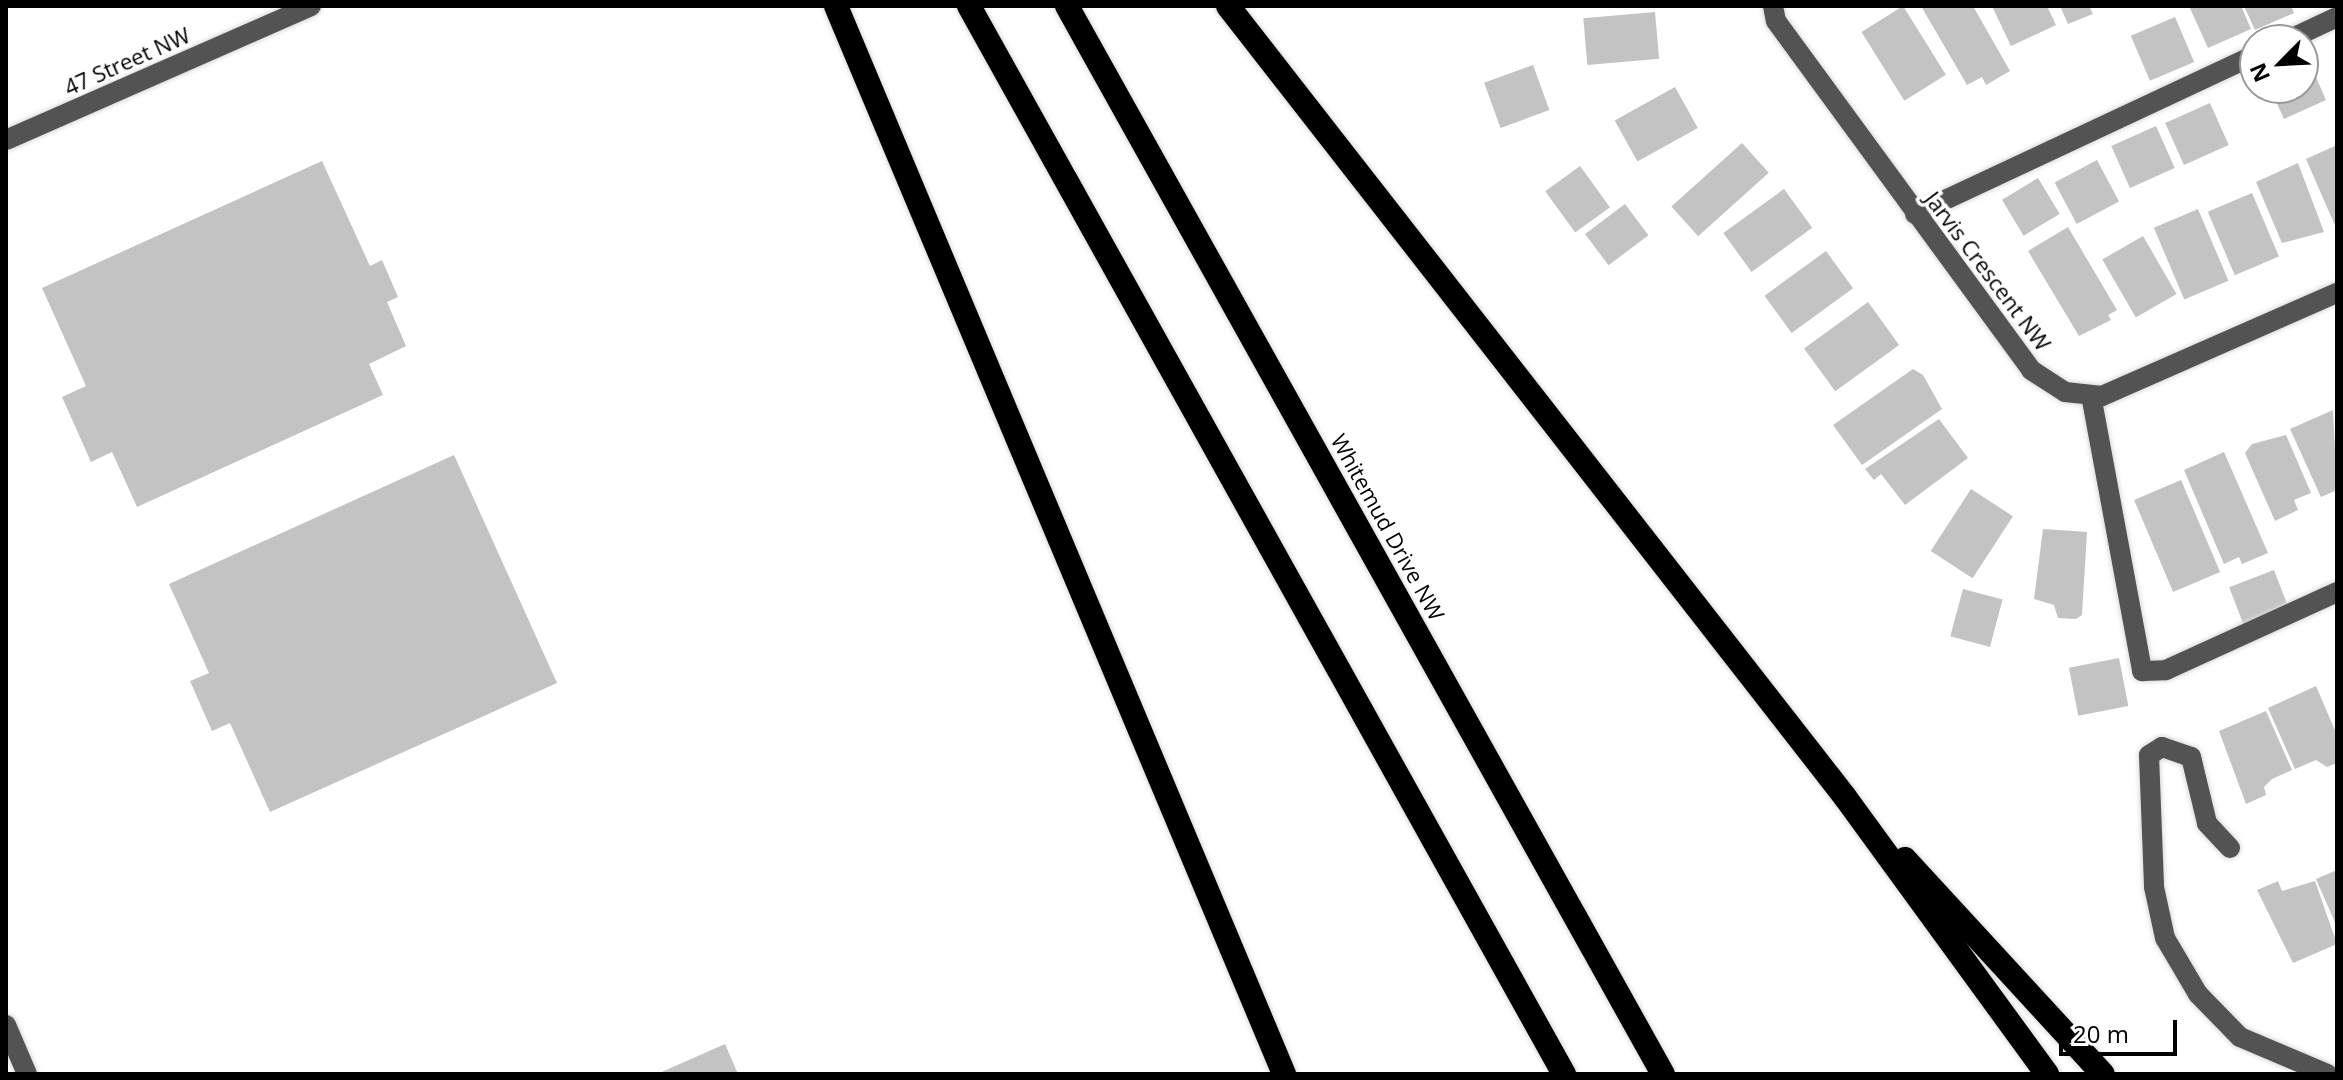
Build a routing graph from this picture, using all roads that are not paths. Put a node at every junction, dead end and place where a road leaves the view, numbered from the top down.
1 (311, 6) edge
2 (836, 6) edge
3 (969, 6) edge
4 (1067, 6) edge
5 (1228, 6) edge
6 (1773, 6) edge
7 (2239, 62) edge
8 (6, 140) edge
9 (1915, 214) junction
10 (2337, 293) edge
11 (2091, 395) junction
12 (2337, 592) edge
13 (1845, 797) junction
14 (2230, 848) dead end
15 (6, 1025) edge
16 (27, 1074) edge
17 (1284, 1074) edge
18 (1564, 1074) edge
19 (1663, 1074) edge
20 (2047, 1074) edge
21 (2103, 1074) edge
22 (2327, 1074) edge

1 - 8 street, 47 Street NW
2 - 17 highway
3 - 18 highway
4 - 19 highway, Whitemud Drive NW
5 - 13 highway
6 - 9 street, Jarvis Crescent NW
7 - 9 street
9 - 11 street, Jarvis Crescent NW
10 - 11 street
11 - 12 street
13 - 20 highway
13 - 21 highway
14 - 22 street
15 - 16 street

